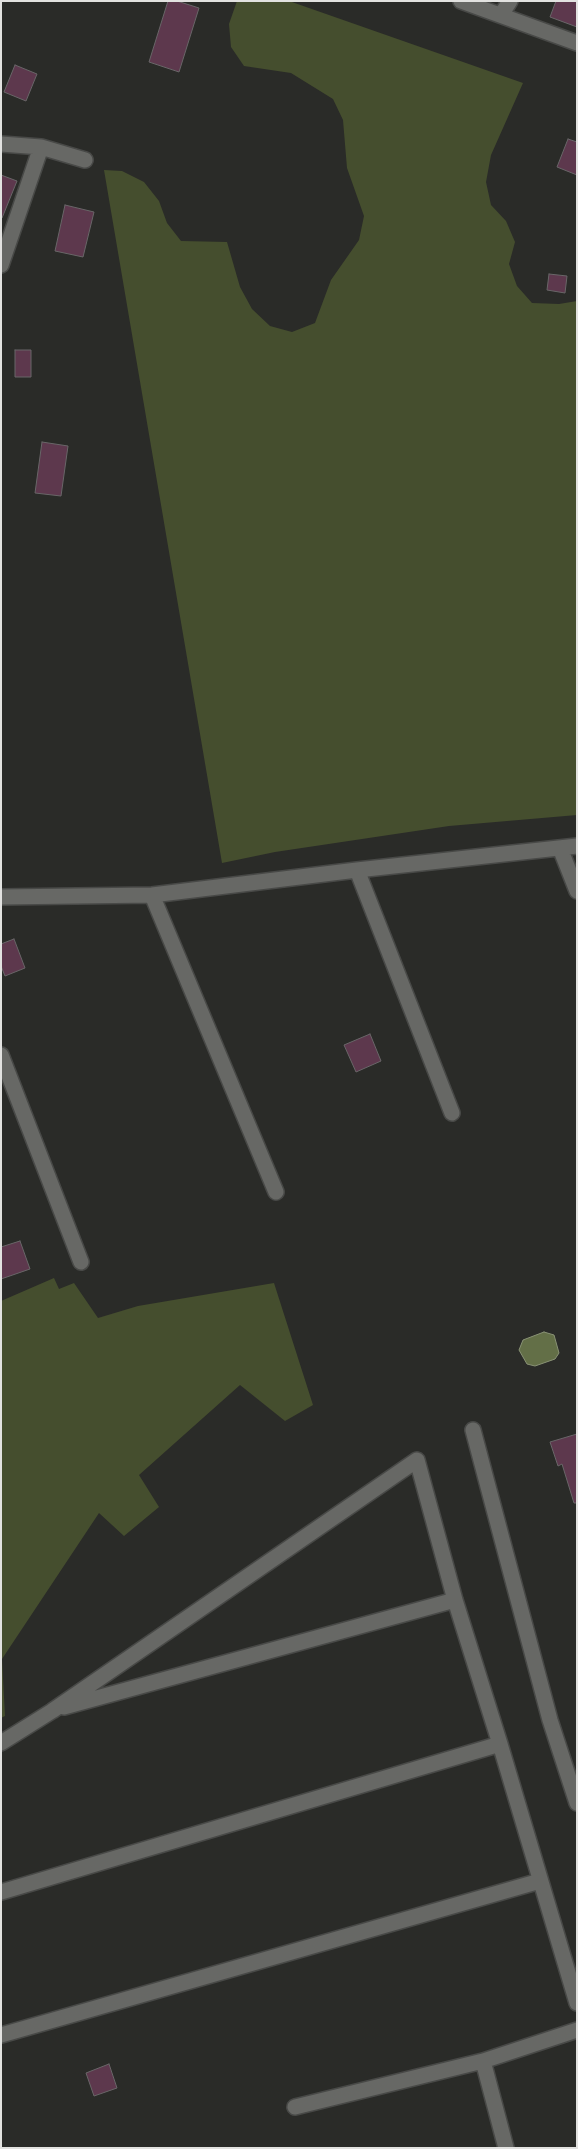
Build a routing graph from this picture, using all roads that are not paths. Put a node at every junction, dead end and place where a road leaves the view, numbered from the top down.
1 (461, 1) edge
2 (510, 1) edge
3 (501, 15) junction
4 (577, 43) edge
5 (1, 144) edge
6 (41, 147) junction
7 (85, 160) dead end
8 (1, 265) edge
9 (577, 846) edge
10 (560, 848) junction
11 (357, 870) junction
12 (577, 891) edge
13 (152, 895) junction
14 (1, 897) edge
15 (1, 1055) edge
16 (452, 1113) dead end
17 (276, 1192) dead end
18 (82, 1262) dead end
19 (473, 1430) dead end
20 (456, 1600) junction
21 (52, 1710) junction
22 (1, 1743) edge
23 (500, 1744) junction
24 (577, 1803) edge
25 (540, 1882) junction
26 (1, 1892) edge
27 (577, 2003) edge
28 (577, 2030) edge
29 (1, 2035) edge
30 (482, 2061) junction
31 (295, 2107) dead end
32 (506, 2148) edge

1 - 3 street
2 - 3 street
3 - 4 street
5 - 6 street
6 - 7 street
6 - 8 street
9 - 10 street
10 - 11 street
10 - 12 street
11 - 13 street
11 - 16 street
13 - 14 street
13 - 17 street
15 - 18 street
19 - 24 street
20 - 21 street
20 - 21 street
20 - 23 street
21 - 22 street
23 - 25 street
23 - 26 street
25 - 27 street
25 - 29 street
28 - 30 street
30 - 31 street
30 - 32 street

